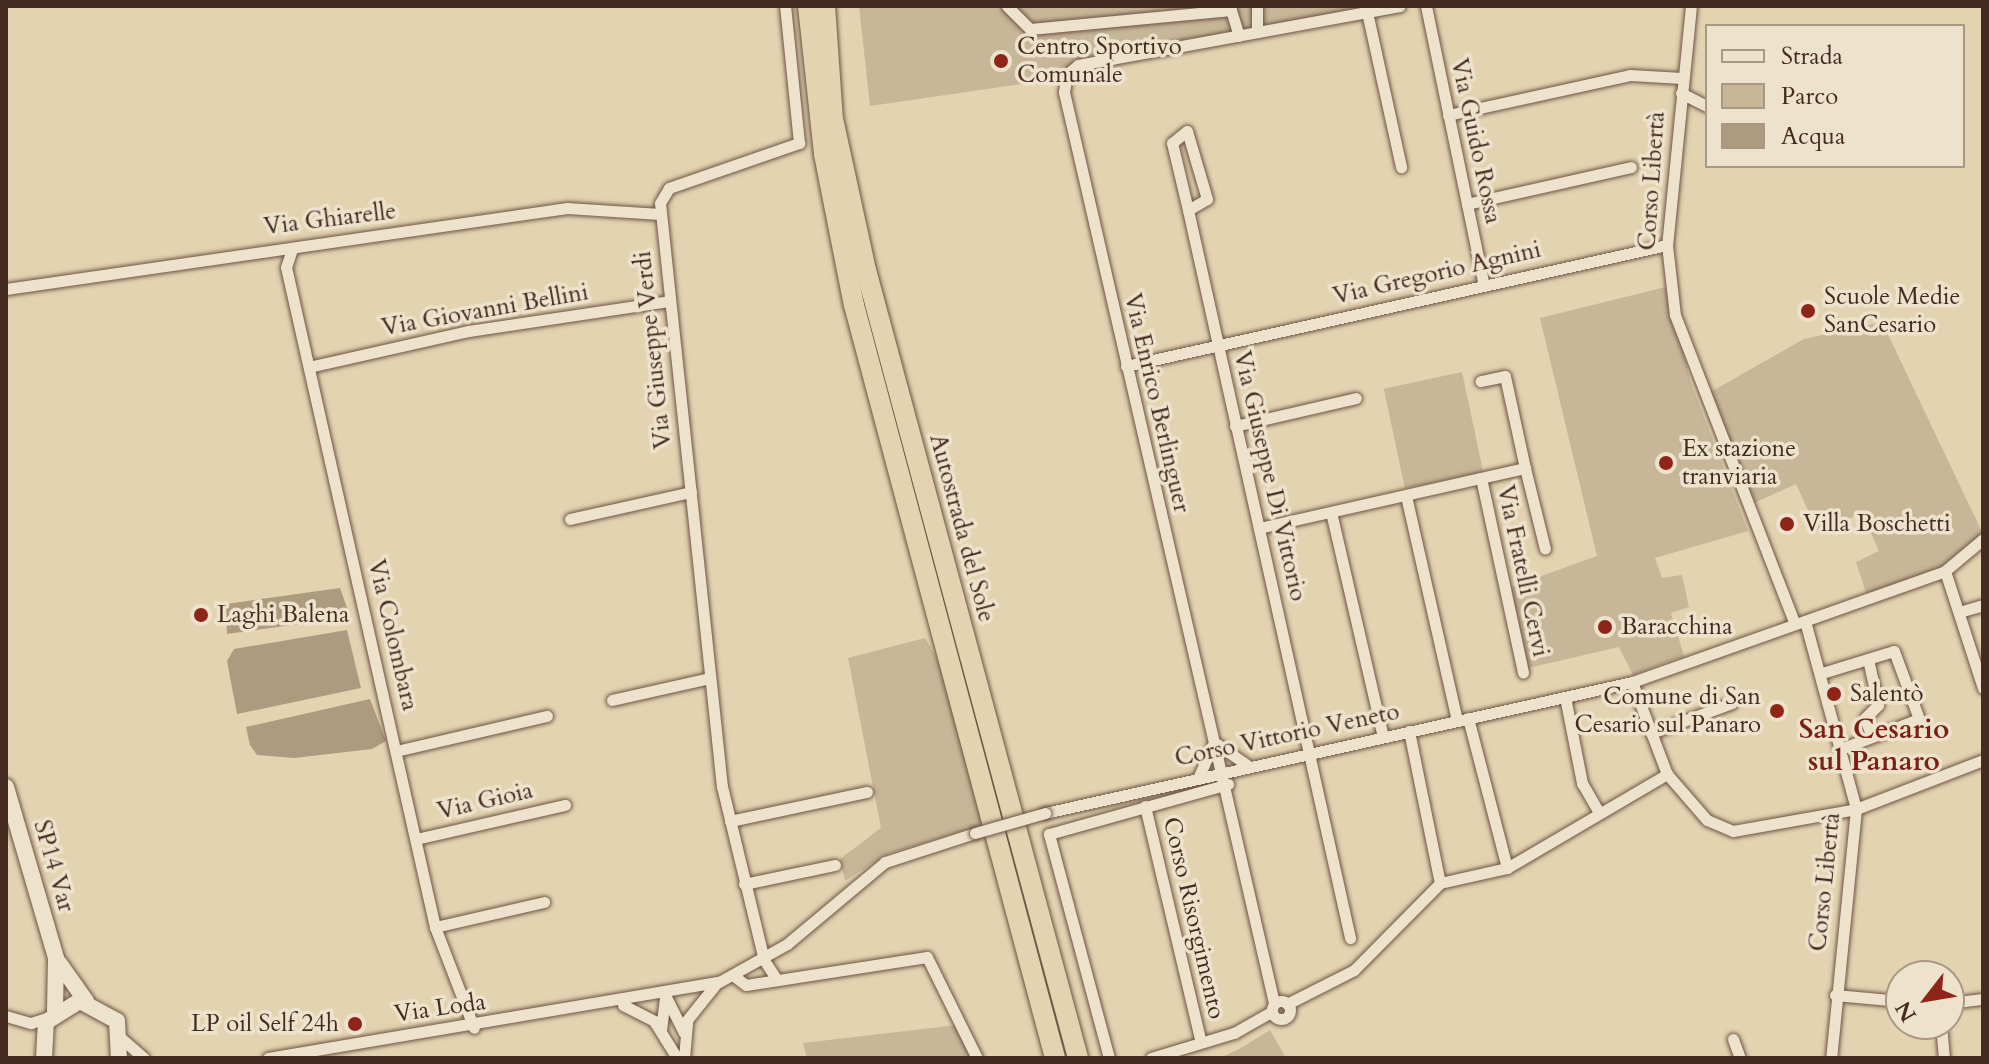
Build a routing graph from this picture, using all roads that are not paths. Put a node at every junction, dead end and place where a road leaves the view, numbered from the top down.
1 (785, 6) edge
2 (808, 6) edge
3 (825, 6) edge
4 (1007, 6) edge
5 (1257, 6) edge
6 (1400, 6) edge
7 (1426, 6) edge
8 (1691, 6) edge
9 (1367, 12) junction
10 (1257, 32) junction
11 (1239, 36) junction
12 (1682, 78) junction
13 (1681, 93) junction
14 (1705, 105) edge
15 (1448, 115) junction
16 (1401, 167) dead end
17 (1631, 167) dead end
18 (1467, 204) junction
19 (660, 209) junction
20 (1188, 210) junction
21 (1667, 245) junction
22 (292, 249) junction
23 (1484, 285) junction
24 (6, 289) edge
25 (670, 301) junction
26 (1218, 348) junction
27 (1126, 366) junction
28 (309, 367) junction
29 (1481, 381) dead end
30 (1356, 398) dead end
31 (1235, 426) junction
32 (1525, 468) junction
33 (1481, 478) junction
34 (691, 492) junction
35 (1406, 496) junction
36 (1331, 512) junction
37 (570, 519) dead end
38 (1259, 528) junction
39 (1983, 539) edge
40 (1545, 549) dead end
41 (1945, 571) junction
42 (1983, 605) edge
43 (1959, 612) junction
44 (1800, 623) junction
45 (1868, 659) junction
46 (1523, 673) dead end
47 (1822, 673) junction
48 (710, 678) junction
49 (1632, 682) junction
50 (1983, 688) edge
51 (1565, 697) junction
52 (612, 700) dead end
53 (1732, 703) dead end
54 (547, 716) dead end
55 (1463, 719) junction
56 (1409, 731) junction
57 (1651, 733) junction
58 (1383, 737) junction
59 (1872, 737) junction
60 (1214, 741) junction
61 (1843, 748) junction
62 (396, 751) junction
63 (1310, 753) junction
64 (1983, 760) edge
65 (1248, 766) junction
66 (1223, 770) junction
67 (1667, 774) junction
68 (1199, 776) junction
69 (1228, 784) junction
70 (6, 787) edge
71 (867, 792) dead end
72 (565, 805) dead end
73 (1145, 806) junction
74 (1856, 809) junction
75 (1599, 813) dead end
76 (730, 821) junction
77 (416, 839) junction
78 (835, 865) dead end
79 (1507, 868) junction
80 (1440, 883) junction
81 (744, 884) junction
82 (544, 902) dead end
83 (435, 927) junction
84 (1350, 938) dead end
85 (56, 958) junction
86 (764, 960) junction
87 (734, 976) junction
88 (777, 980) junction
89 (719, 982) junction
90 (665, 995) junction
91 (1835, 995) junction
92 (1885, 1000) edge
93 (86, 1001) junction
94 (618, 1004) junction
95 (1273, 1008) junction
96 (52, 1014) junction
97 (12, 1019) edge
98 (474, 1028) junction
99 (661, 1031) junction
100 (684, 1034) junction
101 (122, 1039) junction
102 (1200, 1039) junction
103 (1733, 1039) dead end
104 (44, 1058) edge
105 (119, 1058) edge
106 (140, 1058) edge
107 (268, 1058) edge
108 (677, 1058) edge
109 (684, 1058) edge
110 (977, 1058) edge
111 (1055, 1058) edge
112 (1078, 1058) edge
113 (1109, 1058) edge
114 (1151, 1058) edge
115 (1740, 1058) edge
116 (1831, 1058) edge

1 - 19 street
2 - 111 highway, Autostrada del Sole
3 - 112 highway, Autostrada del Sole
4 - 11 street
5 - 10 street
6 - 9 street
7 - 15 street, Via Guido Rossa
8 - 12 street, Corso Libertà
9 - 10 street
9 - 16 street
10 - 11 street
11 - 27 street, Via Enrico Berlinguer
12 - 13 street, Corso Libertà
12 - 15 street
13 - 14 street
13 - 21 street, Corso Libertà
15 - 18 street, Via Guido Rossa
17 - 18 street
18 - 23 street, Via Guido Rossa
19 - 22 street, Via Ghiarelle
19 - 25 street, Via Giuseppe Verdi
20 - 20 street, Via Giuseppe Di Vittorio
20 - 26 street, Via Giuseppe Di Vittorio
21 - 23 street, Via Gregorio Agnini
21 - 44 street, Corso Libertà
22 - 24 street, Via Ghiarelle
22 - 28 street, Via Colombara
23 - 26 street, Via Gregorio Agnini
25 - 28 street, Via Giovanni Bellini
25 - 34 street, Via Giuseppe Verdi
26 - 27 street, Via Gregorio Agnini
26 - 31 street, Via Giuseppe Di Vittorio
27 - 60 street, Via Enrico Berlinguer
28 - 62 street, Via Colombara
29 - 32 street
30 - 31 street
31 - 38 street, Via Giuseppe Di Vittorio
32 - 33 street
32 - 40 street
33 - 35 street
33 - 46 street, Via Fratelli Cervi
34 - 37 street
34 - 48 street, Via Giuseppe Verdi
35 - 36 street
35 - 55 street
36 - 38 street
36 - 58 street
38 - 63 street, Via Giuseppe Di Vittorio
39 - 41 street, Corso Vittorio Veneto
41 - 43 street
41 - 44 street, Corso Vittorio Veneto
42 - 43 street
43 - 50 street
44 - 47 street, Corso Libertà
44 - 49 street, Corso Vittorio Veneto
45 - 47 street
45 - 59 street
45 - 59 street
47 - 61 street, Corso Libertà
48 - 52 street
48 - 76 street, Via Giuseppe Verdi
49 - 51 street, Corso Vittorio Veneto
49 - 57 street
51 - 55 street, Corso Vittorio Veneto
51 - 75 street
53 - 57 street
54 - 62 street
55 - 56 street, Corso Vittorio Veneto
55 - 79 street
56 - 58 street, Corso Vittorio Veneto
56 - 80 street
57 - 67 street
58 - 63 street, Corso Vittorio Veneto
59 - 61 street
60 - 65 street
60 - 66 street, Via Enrico Berlinguer
60 - 68 street
61 - 74 street, Corso Libertà
62 - 77 street, Via Colombara
63 - 65 street, Corso Vittorio Veneto
63 - 84 street, Via Giuseppe Di Vittorio
64 - 74 street
65 - 66 street, Corso Vittorio Veneto
66 - 68 street, Corso Vittorio Veneto
66 - 69 street, Via Enrico Berlinguer
67 - 74 street
67 - 79 street
68 - 86 street, Corso Vittorio Veneto, bridge
69 - 73 street
69 - 95 street, Via Enrico Berlinguer
70 - 85 main road, SP14 Var
71 - 76 street
72 - 77 street, Via Gioia
73 - 102 street, Corso Risorgimento
73 - 113 street
74 - 91 street, Corso Libertà
76 - 81 street, Via Giuseppe Verdi
77 - 83 street, Via Colombara
78 - 81 street
79 - 80 street
80 - 95 street
81 - 86 street, Via Giuseppe Verdi
82 - 83 street
83 - 98 street, Via Colombara
85 - 93 main road
85 - 96 main road
86 - 87 street, Corso Vittorio Veneto
86 - 88 street, Via Giuseppe Verdi
87 - 88 street
87 - 89 street, Corso Vittorio Veneto
88 - 110 street
89 - 90 street, Corso Vittorio Veneto
89 - 100 street
90 - 94 street, Corso Vittorio Veneto
90 - 99 street
90 - 100 street
91 - 92 street
91 - 116 street, Corso Libertà
93 - 96 main road
93 - 101 main road
94 - 98 street, Via Loda
94 - 99 street
95 - 102 street
96 - 97 street
96 - 104 main road
98 - 107 street, Via Loda
99 - 108 street
100 - 109 street
101 - 105 main road
101 - 106 street
102 - 114 street
103 - 115 street

